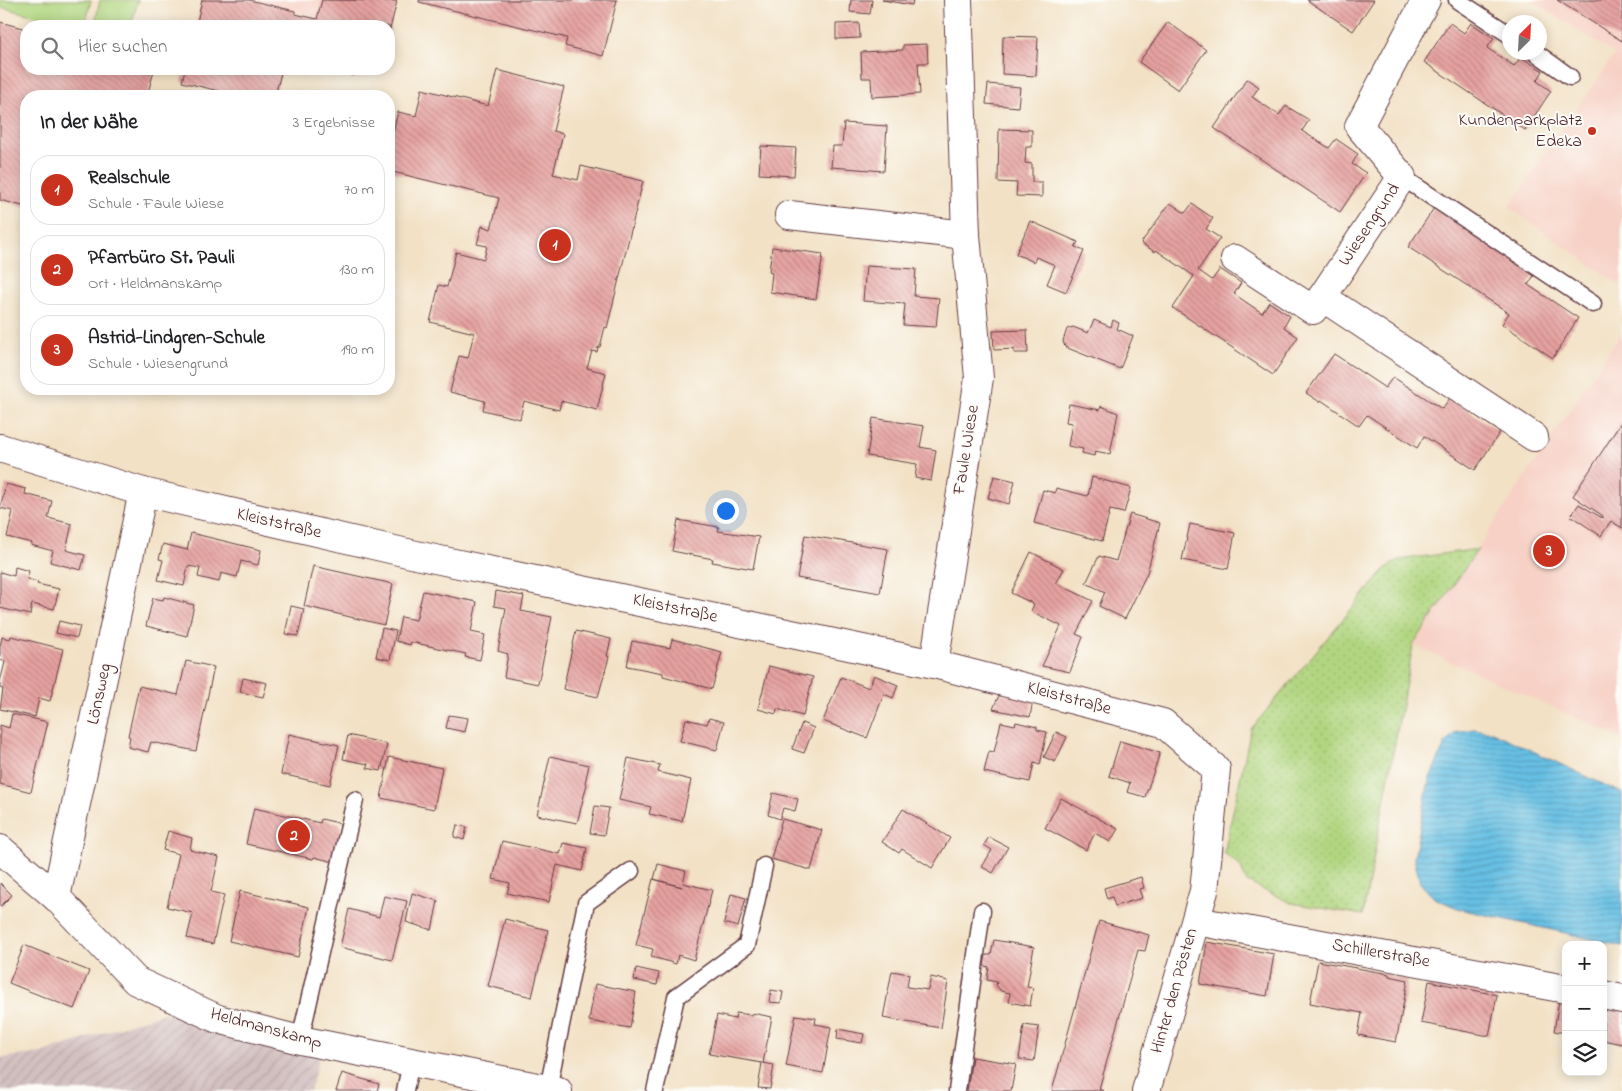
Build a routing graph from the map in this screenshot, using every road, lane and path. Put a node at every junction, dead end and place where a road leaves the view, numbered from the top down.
1 (958, 0) edge
2 (1426, 0) edge
3 (1457, 0) edge
4 (1502, 30) edge
5 (1546, 60) edge
6 (1570, 77) dead end
7 (1402, 177) junction
8 (788, 215) dead end
9 (966, 235) junction
10 (1235, 259) dead end
11 (1322, 297) junction
12 (1593, 304) dead end
13 (1534, 437) dead end
14 (0, 448) edge
15 (143, 492) junction
16 (934, 664) junction
17 (355, 800) dead end
18 (0, 849) edge
19 (764, 866) dead end
20 (631, 871) dead end
21 (1204, 891) joint
22 (56, 896) junction
23 (982, 911) dead end
24 (1196, 921) junction
25 (1562, 987) edge
26 (1607, 997) edge
27 (1622, 999) edge
28 (300, 1040) junction
29 (411, 1062) junction
30 (517, 1087) edge
31 (553, 1090) edge
32 (405, 1091) edge
33 (655, 1091) edge
34 (957, 1091) edge
35 (1146, 1091) edge

1 - 9 street, Faule Wiese
2 - 7 street, Wiesengrund
3 - 4 lane
5 - 6 lane
7 - 11 street, Wiesengrund
7 - 12 lane
8 - 9 street
9 - 16 street, Faule Wiese
10 - 11 street
11 - 13 street
14 - 15 street, Kleiststraße
15 - 16 street, Kleiststraße
15 - 22 street, Lönsweg
16 - 21 street, Kleiststraße
17 - 28 lane
18 - 22 street, Heldmanskamp
19 - 33 lane
20 - 31 lane
21 - 24 street, Hinter den Pösten
22 - 28 street, Heldmanskamp
23 - 34 lane
24 - 25 street, Schillerstraße
24 - 35 street, Hinter den Pösten
26 - 27 street
28 - 29 street, Heldmanskamp
29 - 30 street, Heldmanskamp
29 - 32 lane
30 - 31 street, Heldmanskamp

